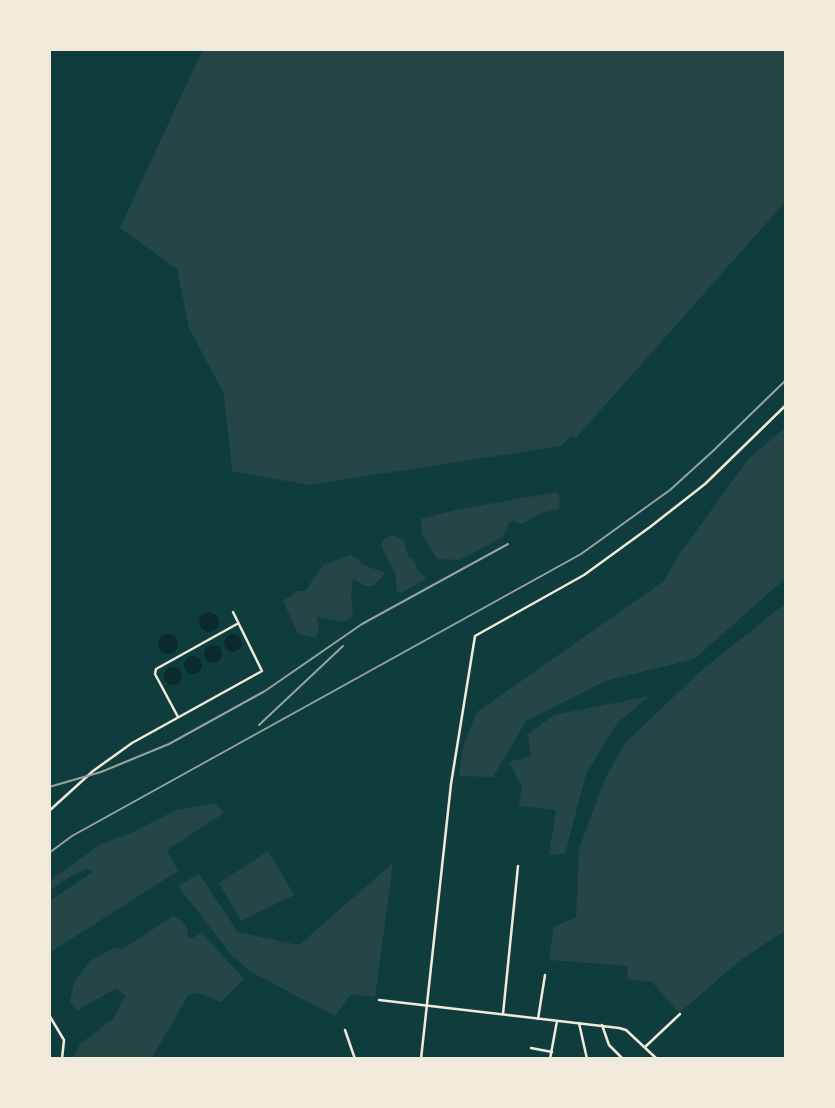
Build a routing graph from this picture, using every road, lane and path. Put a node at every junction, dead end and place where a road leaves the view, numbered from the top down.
1 (786, 405) edge
2 (233, 612) dead end
3 (238, 623) junction
4 (178, 717) junction
5 (49, 811) edge
6 (518, 866) dead end
7 (545, 975) dead end
8 (379, 1000) dead end
9 (427, 1006) junction
10 (503, 1014) junction
11 (680, 1014) dead end
12 (49, 1015) edge
13 (538, 1019) junction
14 (557, 1020) junction
15 (579, 1023) junction
16 (602, 1025) junction
17 (345, 1030) dead end
18 (645, 1047) junction
19 (531, 1048) dead end
20 (552, 1052) junction
21 (62, 1059) edge
22 (355, 1059) edge
23 (421, 1059) edge
24 (550, 1059) edge
25 (587, 1059) edge
26 (623, 1059) edge
27 (657, 1059) edge

1 - 9 street
2 - 3 street
3 - 4 street
3 - 4 street
4 - 5 street
6 - 10 street
7 - 13 street
8 - 9 street
9 - 10 street
9 - 23 street
10 - 13 street
11 - 18 street
12 - 21 street
13 - 14 street
14 - 15 street
14 - 20 street
15 - 16 street
15 - 25 street
16 - 18 street
16 - 26 street
17 - 22 street
18 - 27 street
19 - 20 street
20 - 24 street

